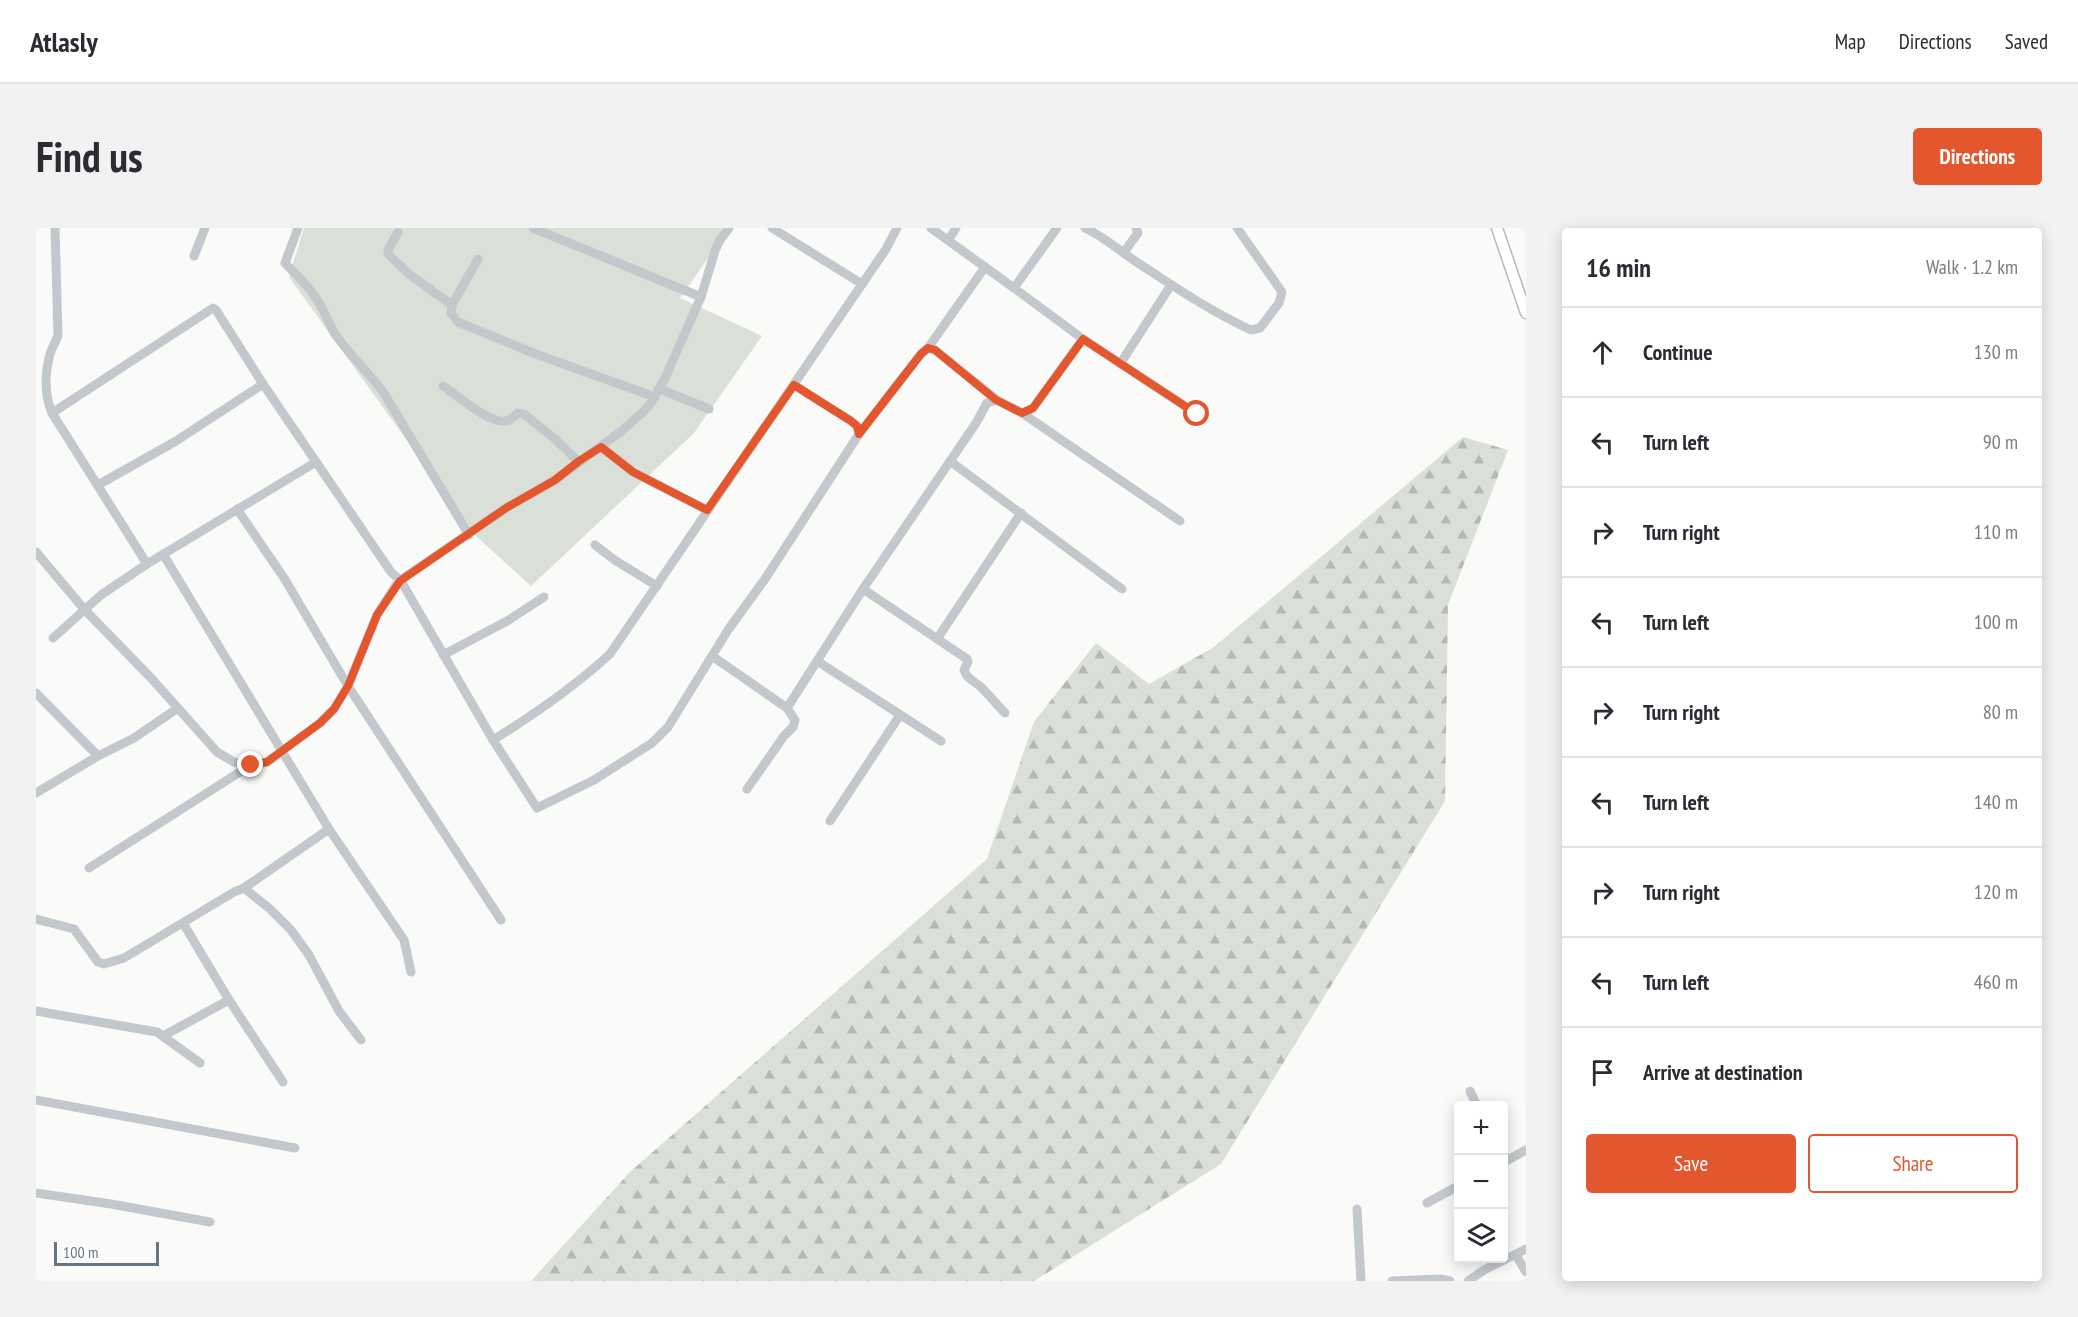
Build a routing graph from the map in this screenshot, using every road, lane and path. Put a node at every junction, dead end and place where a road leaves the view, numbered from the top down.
1 (55, 228) edge
2 (205, 228) edge
3 (298, 228) edge
4 (533, 228) edge
5 (729, 228) edge
6 (772, 228) edge
7 (897, 228) edge
8 (931, 228) edge
9 (956, 228) edge
10 (1057, 228) edge
11 (1085, 228) edge
12 (1136, 228) edge
13 (1237, 228) edge
14 (1497, 228) edge
15 (398, 232) dead end
16 (948, 239) junction
17 (1124, 252) junction
18 (194, 256) dead end
19 (478, 259) dead end
20 (985, 267) junction
21 (861, 284) junction
22 (1171, 285) junction
23 (1014, 288) junction
24 (701, 297) junction
25 (452, 305) junction
26 (1526, 313) edge
27 (1083, 339) junction
28 (928, 348) junction
29 (1120, 364) junction
30 (263, 384) junction
31 (794, 385) junction
32 (443, 386) dead end
33 (657, 393) junction
34 (996, 400) junction
35 (709, 409) dead end
36 (52, 413) junction
37 (1022, 413) junction
38 (1197, 414) dead end
39 (859, 434) junction
40 (601, 447) junction
41 (579, 461) junction
42 (950, 461) junction
43 (316, 462) junction
44 (98, 485) junction
45 (237, 509) junction
46 (707, 510) junction
47 (1021, 513) junction
48 (1180, 521) dead end
49 (469, 535) junction
50 (595, 545) dead end
51 (36, 552) edge
52 (163, 554) junction
53 (147, 564) junction
54 (400, 581) junction
55 (657, 586) junction
56 (863, 589) junction
57 (1122, 589) dead end
58 (544, 597) dead end
59 (84, 609) junction
60 (53, 638) dead end
61 (937, 639) junction
62 (443, 655) junction
63 (712, 656) junction
64 (817, 661) junction
65 (348, 686) junction
66 (36, 693) edge
67 (178, 708) junction
68 (787, 708) junction
69 (1005, 713) dead end
70 (900, 715) junction
71 (493, 740) junction
72 (941, 741) dead end
73 (282, 751) junction
74 (98, 756) junction
75 (251, 765) junction
76 (747, 789) dead end
77 (36, 793) edge
78 (830, 821) dead end
79 (329, 829) junction
80 (89, 868) dead end
81 (244, 888) junction
82 (36, 919) edge
83 (501, 920) dead end
84 (183, 923) junction
85 (411, 972) dead end
86 (229, 1000) junction
87 (36, 1011) edge
88 (163, 1036) junction
89 (361, 1040) dead end
90 (200, 1063) dead end
91 (283, 1082) dead end
92 (1470, 1091) dead end
93 (36, 1100) edge
94 (1475, 1101) edge
95 (295, 1148) dead end
96 (1526, 1150) edge
97 (1508, 1158) edge
98 (1454, 1188) edge
99 (36, 1193) edge
100 (1427, 1203) dead end
101 (1356, 1209) dead end
102 (210, 1222) dead end
103 (1526, 1249) edge
104 (1516, 1254) junction
105 (1526, 1272) edge
106 (1361, 1281) edge
107 (1392, 1281) edge
108 (1450, 1281) edge
109 (1468, 1281) edge

1 - 36 street
2 - 18 street
3 - 49 street
4 - 24 street
5 - 24 street
6 - 21 street
7 - 21 street
8 - 16 street
9 - 16 street
10 - 23 street
11 - 17 street
12 - 17 street
13 - 22 street
14 - 26 main road
15 - 25 street
16 - 20 street
17 - 22 street
19 - 25 street
20 - 23 street
20 - 28 street
21 - 31 street
22 - 29 street
23 - 27 street
24 - 33 street
25 - 33 street
27 - 29 street
27 - 37 street
28 - 34 street
28 - 39 street
29 - 38 street
30 - 36 street
30 - 43 street
30 - 44 street
31 - 39 street
31 - 46 street
32 - 41 street
33 - 35 street
33 - 40 street
34 - 37 street
34 - 42 street
36 - 44 street
37 - 48 street
39 - 63 street
40 - 41 street
40 - 46 street
41 - 49 street
42 - 47 street
42 - 56 street
43 - 45 street
43 - 54 street
44 - 53 street
45 - 52 street
45 - 65 street
46 - 55 street
47 - 57 street
47 - 61 street
49 - 54 street
50 - 55 street
51 - 59 street
52 - 53 street
52 - 73 street
53 - 59 street
54 - 62 street
54 - 65 street
55 - 71 street
56 - 61 street
56 - 64 street
58 - 62 street
59 - 60 street
59 - 67 street
61 - 69 street
62 - 71 street
63 - 68 street
63 - 71 street
64 - 68 street
64 - 70 street
65 - 73 street
65 - 83 street
66 - 74 street
67 - 74 street
67 - 75 street
68 - 76 street
70 - 72 street
70 - 78 street
73 - 75 street
73 - 79 street
74 - 77 street
75 - 80 street
79 - 81 street
79 - 85 street
81 - 84 street
81 - 89 street
82 - 84 street
84 - 86 street
86 - 88 street
86 - 91 street
87 - 88 street
88 - 90 street
92 - 94 street
93 - 95 street
96 - 97 street
98 - 100 street
99 - 102 street
101 - 106 street
103 - 104 street
104 - 105 street
104 - 109 street
107 - 108 street

